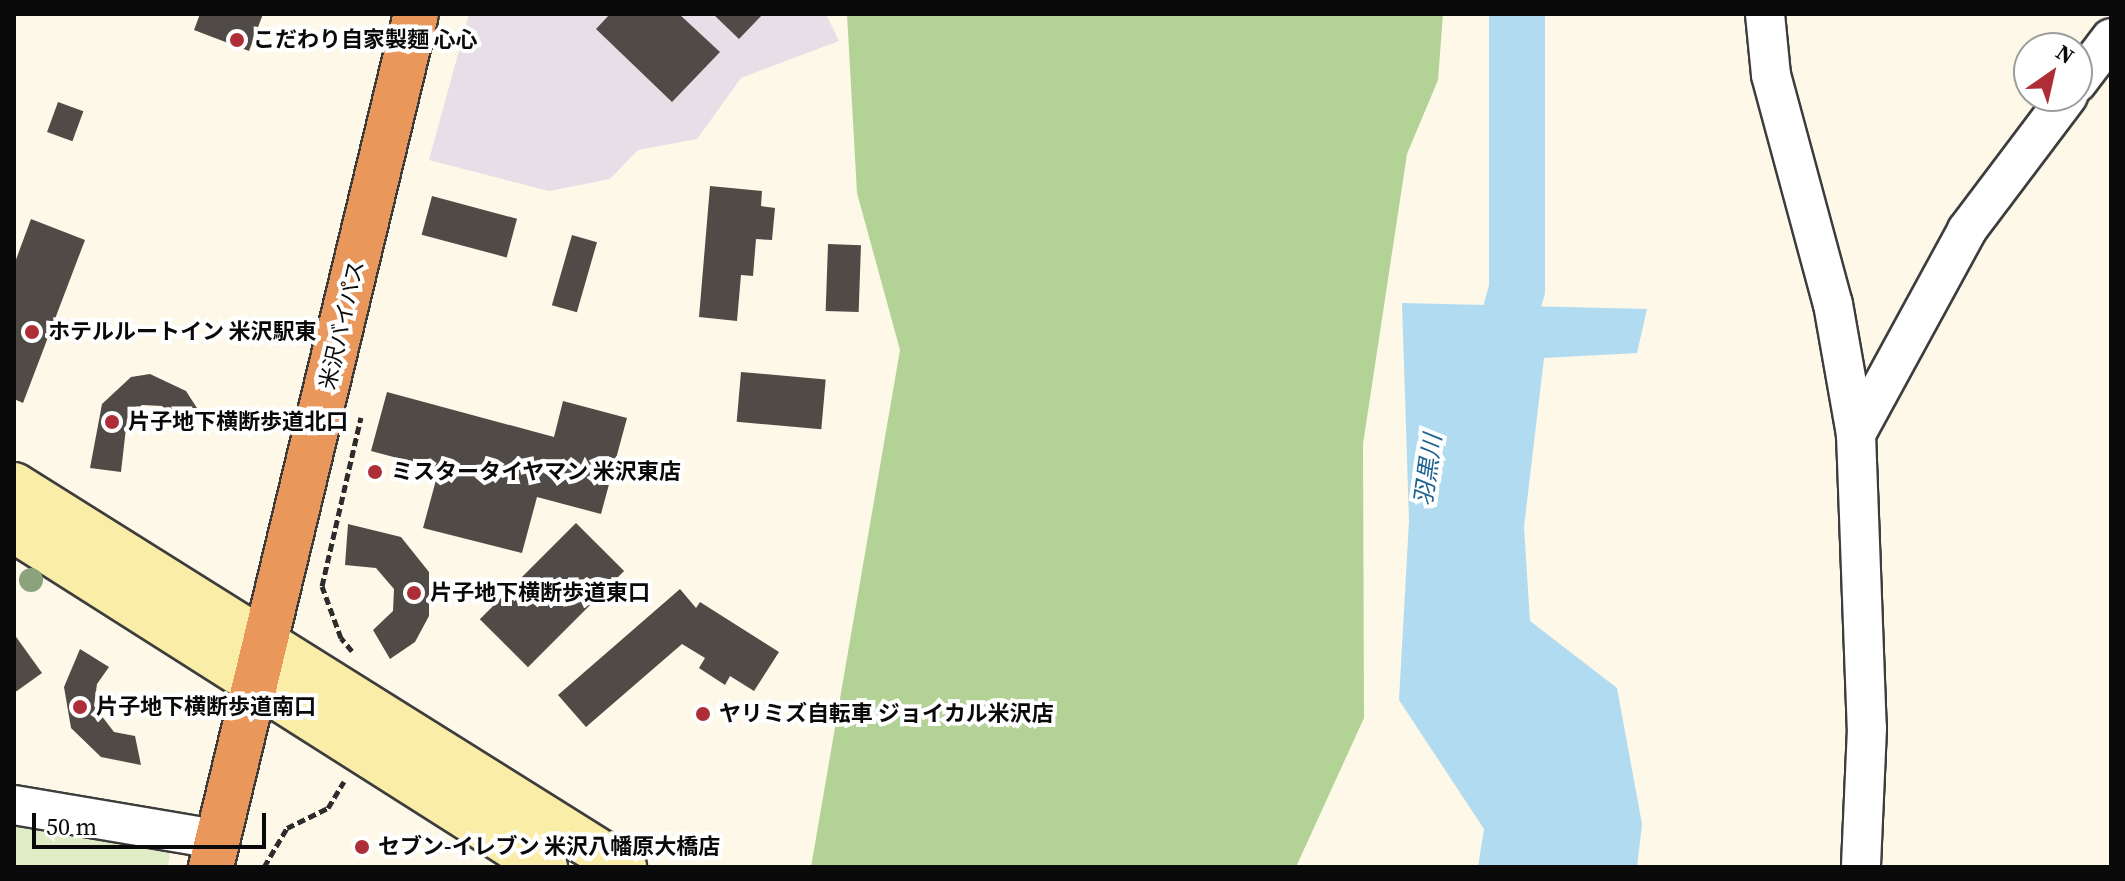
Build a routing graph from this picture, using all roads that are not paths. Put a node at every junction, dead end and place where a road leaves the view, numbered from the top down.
1 (416, 14) edge
2 (1765, 14) edge
3 (2111, 38) edge
4 (2093, 62) edge
5 (2056, 112) edge
6 (1856, 434) junction
7 (14, 485) edge
8 (14, 530) edge
9 (262, 665) junction
10 (14, 805) edge
11 (222, 858) edge
12 (545, 867) edge
13 (624, 867) edge
14 (1861, 867) edge

1 - 9 highway, 米沢バイパス
2 - 6 street
3 - 4 street
5 - 6 street
6 - 14 street
7 - 9 street
8 - 9 street
9 - 11 highway, 米沢バイパス
9 - 12 street
9 - 13 street
10 - 11 street

